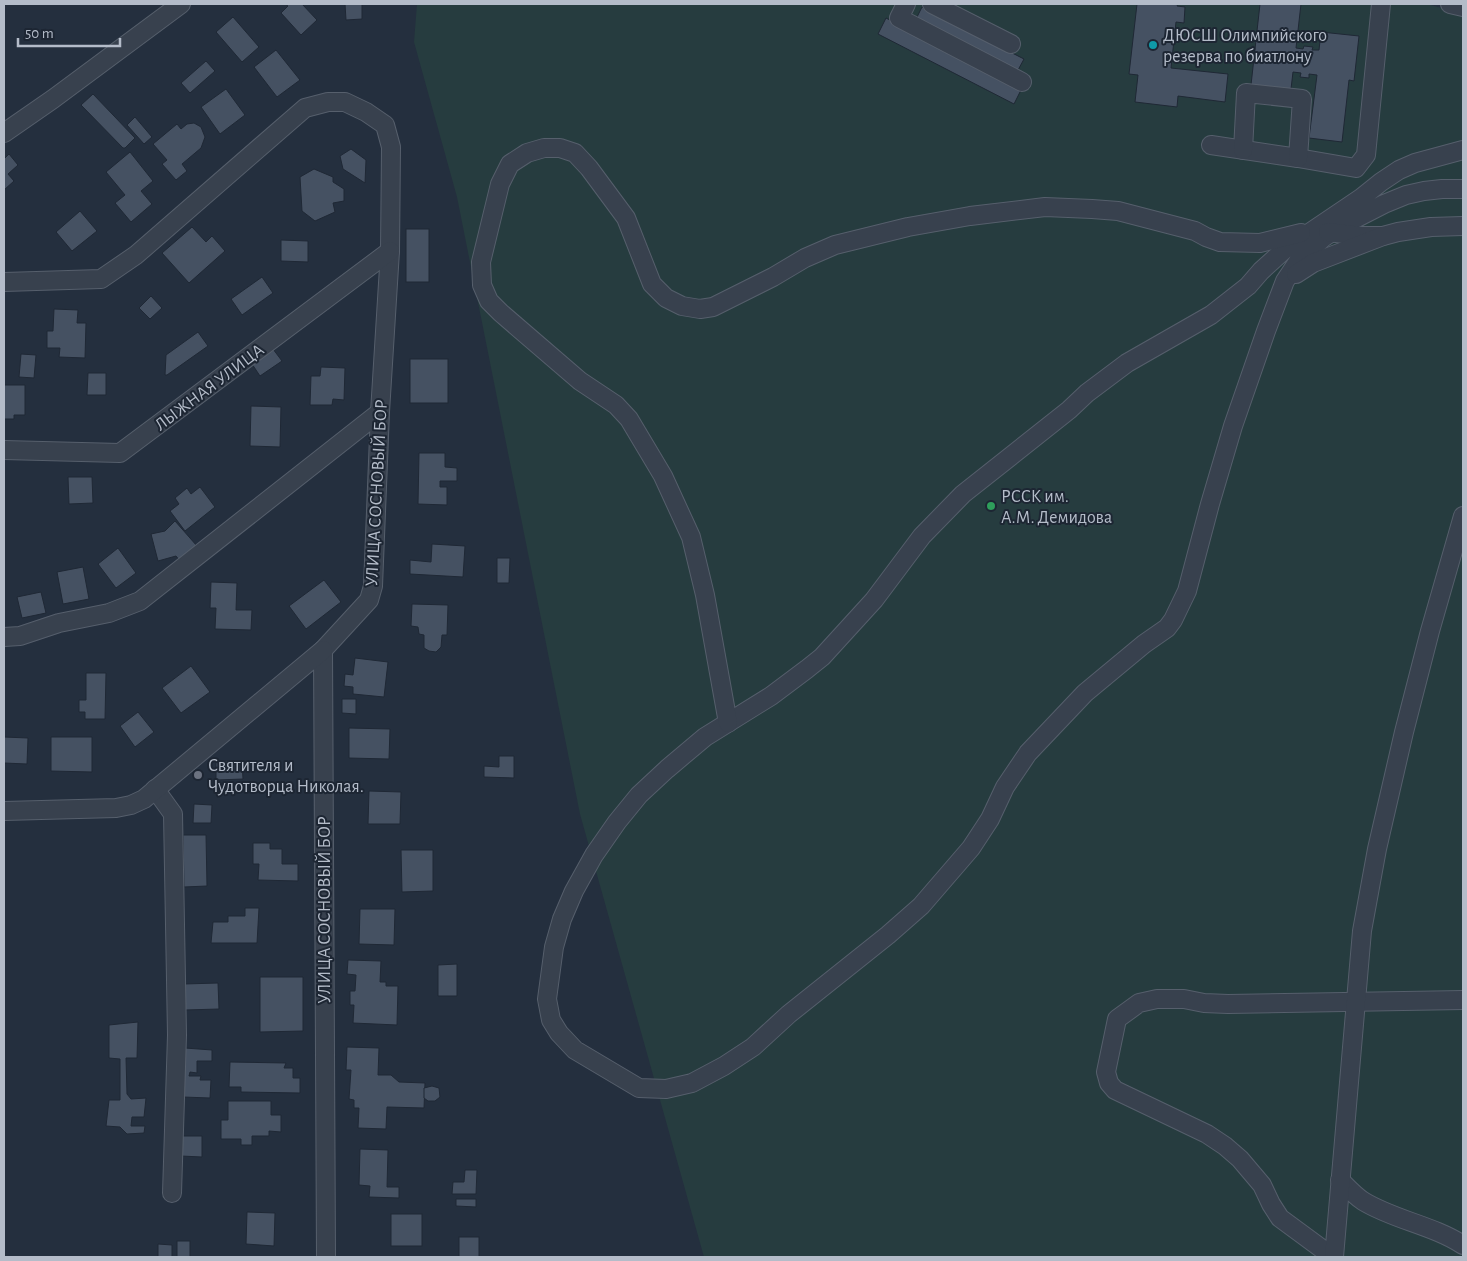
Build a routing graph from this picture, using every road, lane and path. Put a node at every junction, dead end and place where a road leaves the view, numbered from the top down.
1 (181, 4) edge
2 (906, 4) edge
3 (932, 4) edge
4 (1380, 4) edge
5 (1450, 4) edge
6 (1463, 7) edge
7 (1011, 44) dead end
8 (1022, 82) dead end
9 (4, 133) edge
10 (1211, 145) dead end
11 (1243, 150) junction
12 (1463, 150) edge
13 (1298, 158) junction
14 (1463, 178) edge
15 (1442, 189) junction
16 (1463, 189) edge
17 (1354, 211) junction
18 (1463, 226) edge
19 (1324, 231) junction
20 (1383, 236) junction
21 (390, 251) junction
22 (4, 282) edge
23 (1285, 282) junction
24 (380, 412) junction
25 (4, 450) edge
26 (1463, 516) edge
27 (4, 637) edge
28 (323, 650) junction
29 (728, 723) junction
30 (156, 789) junction
31 (4, 811) edge
32 (1463, 1000) edge
33 (1356, 1003) junction
34 (1340, 1180) junction
35 (172, 1193) dead end
36 (1463, 1244) edge
37 (326, 1257) edge
38 (1333, 1257) edge

1 - 9 street
2 - 8 street
3 - 7 street
4 - 13 street
5 - 6 street
10 - 11 street
11 - 13 street
11 - 13 street
12 - 17 street
14 - 15 street
15 - 16 street
15 - 17 street
17 - 19 street
18 - 20 street
19 - 20 street
19 - 23 street
19 - 29 street
19 - 29 street
20 - 23 street
21 - 22 street, УЛИЦА СОСНОВЫЙ БОР
21 - 24 street, УЛИЦА СОСНОВЫЙ БОР
21 - 25 street, ЛЫЖНАЯ УЛИЦА
23 - 29 street
24 - 27 street
24 - 28 street, УЛИЦА СОСНОВЫЙ БОР
26 - 33 street
28 - 30 street
28 - 37 street, УЛИЦА СОСНОВЫЙ БОР
30 - 31 street
30 - 35 street
32 - 33 street
33 - 34 street
33 - 38 street
34 - 36 street
34 - 38 street

